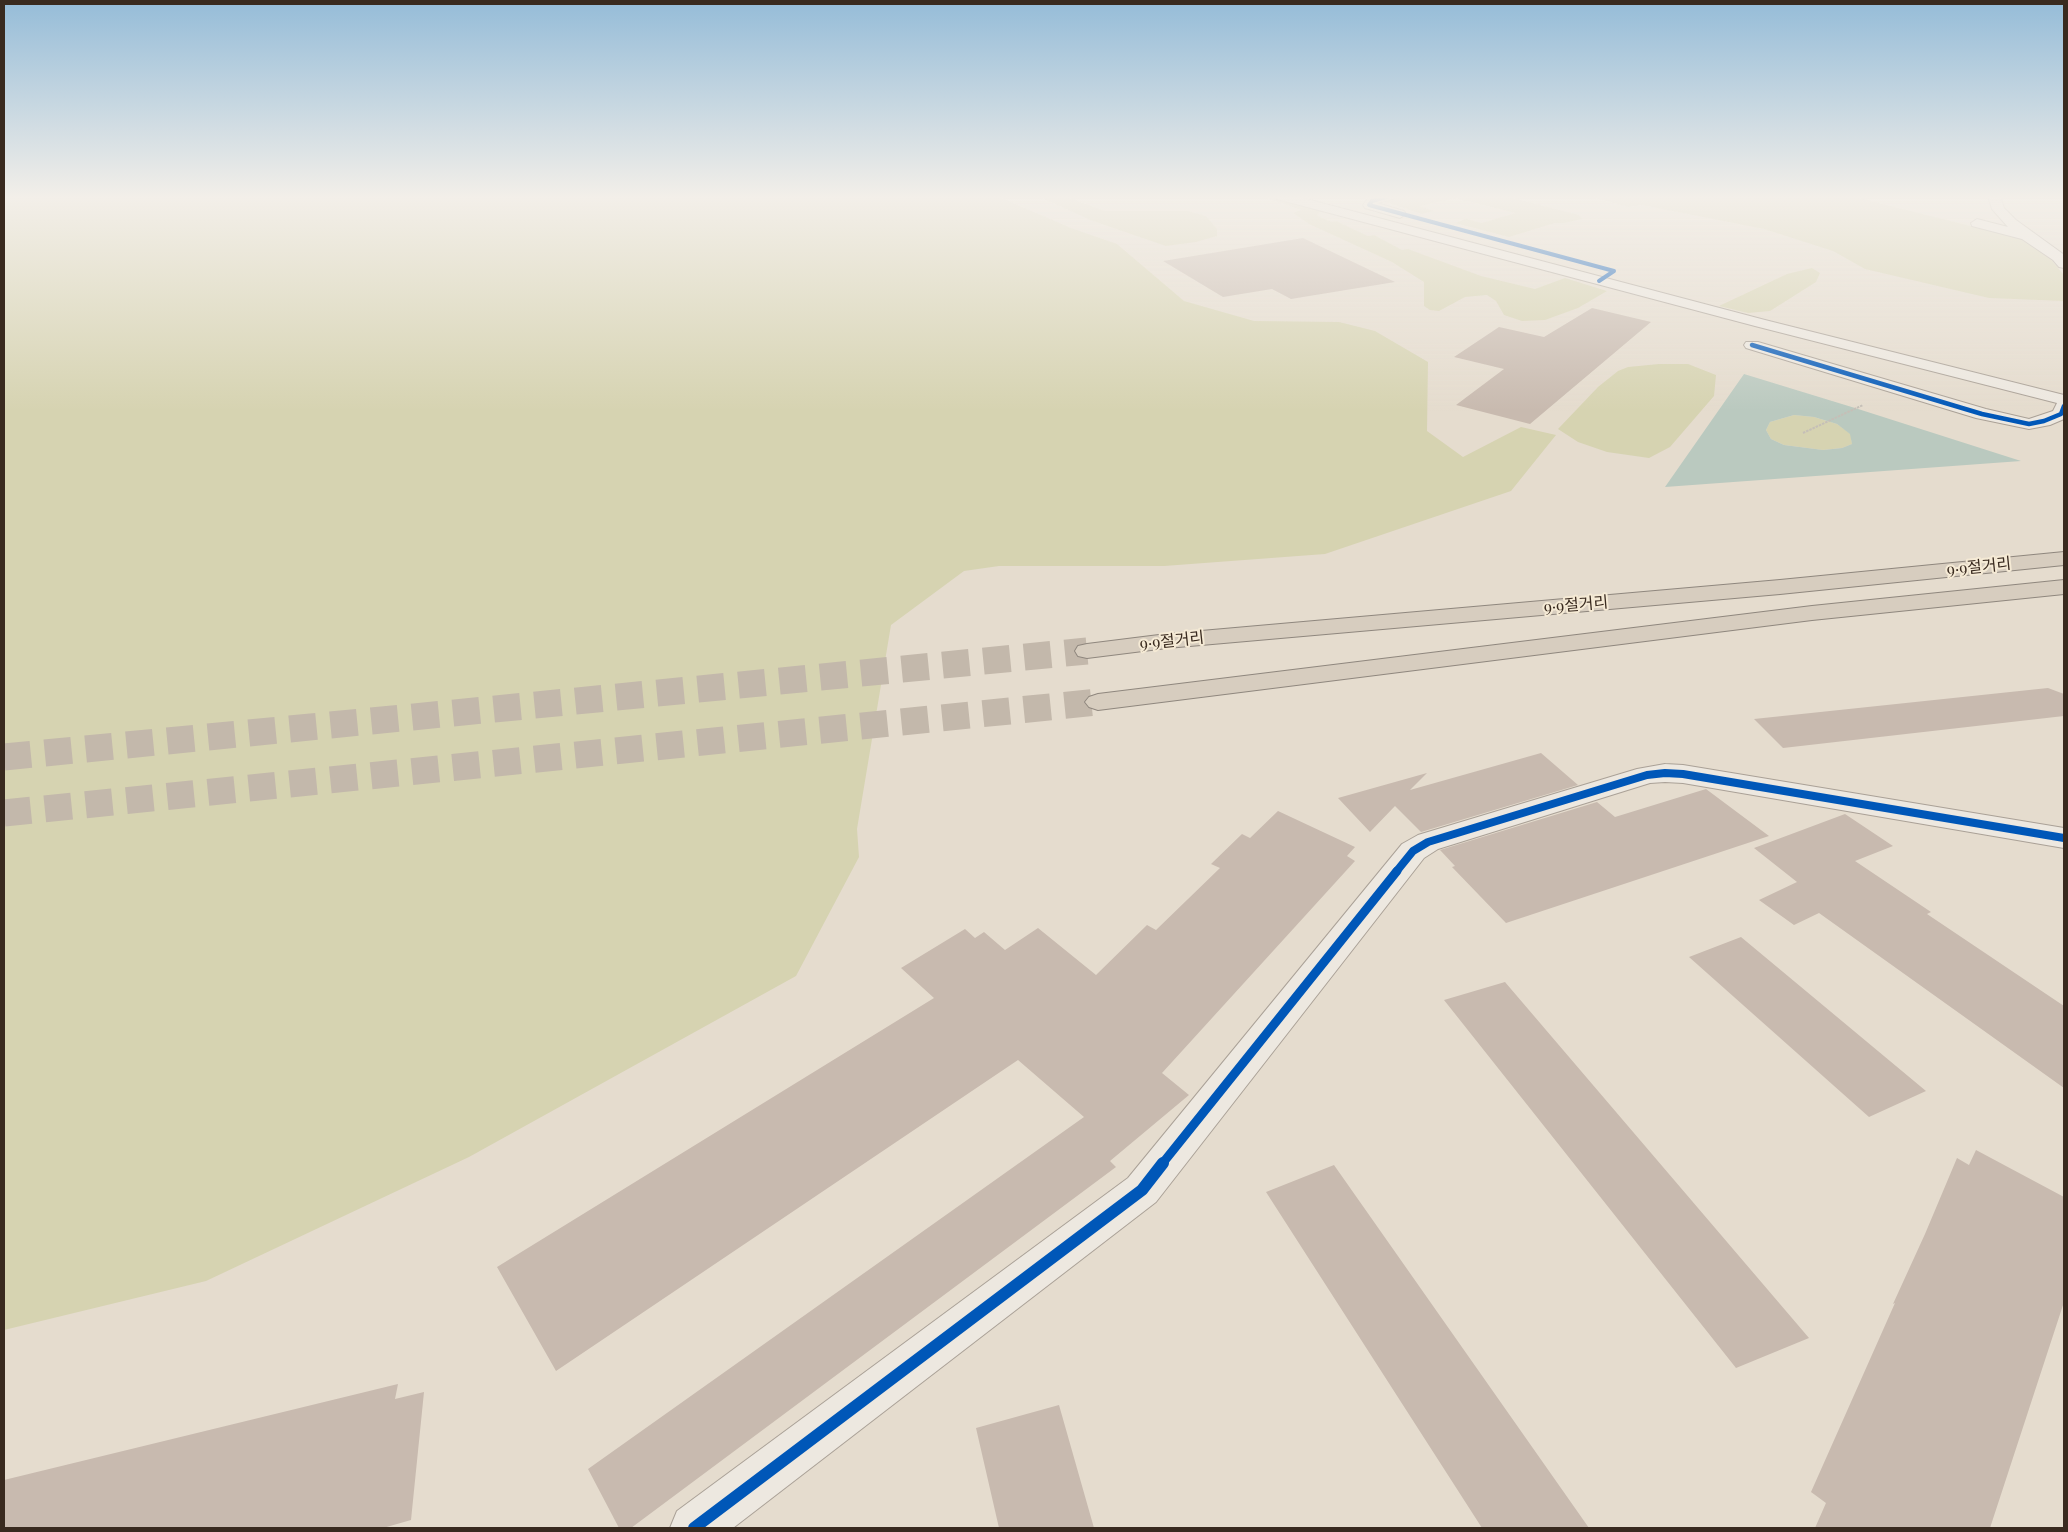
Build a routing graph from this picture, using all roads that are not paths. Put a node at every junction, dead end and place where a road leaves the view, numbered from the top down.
1 (1548, 267) edge
2 (1598, 267) edge
3 (1599, 281) junction
4 (1752, 344) dead end
5 (2064, 400) edge
6 (2064, 406) edge
7 (2053, 559) edge
8 (2064, 587) edge
9 (1088, 651) tunnel mouth
10 (1098, 702) tunnel mouth
11 (2064, 838) edge
12 (694, 1528) edge

1 - 3 street
2 - 3 street
3 - 5 street
4 - 6 street
7 - 9 highway, 9·9절거리
8 - 10 highway, 9·9절거리
11 - 12 street

